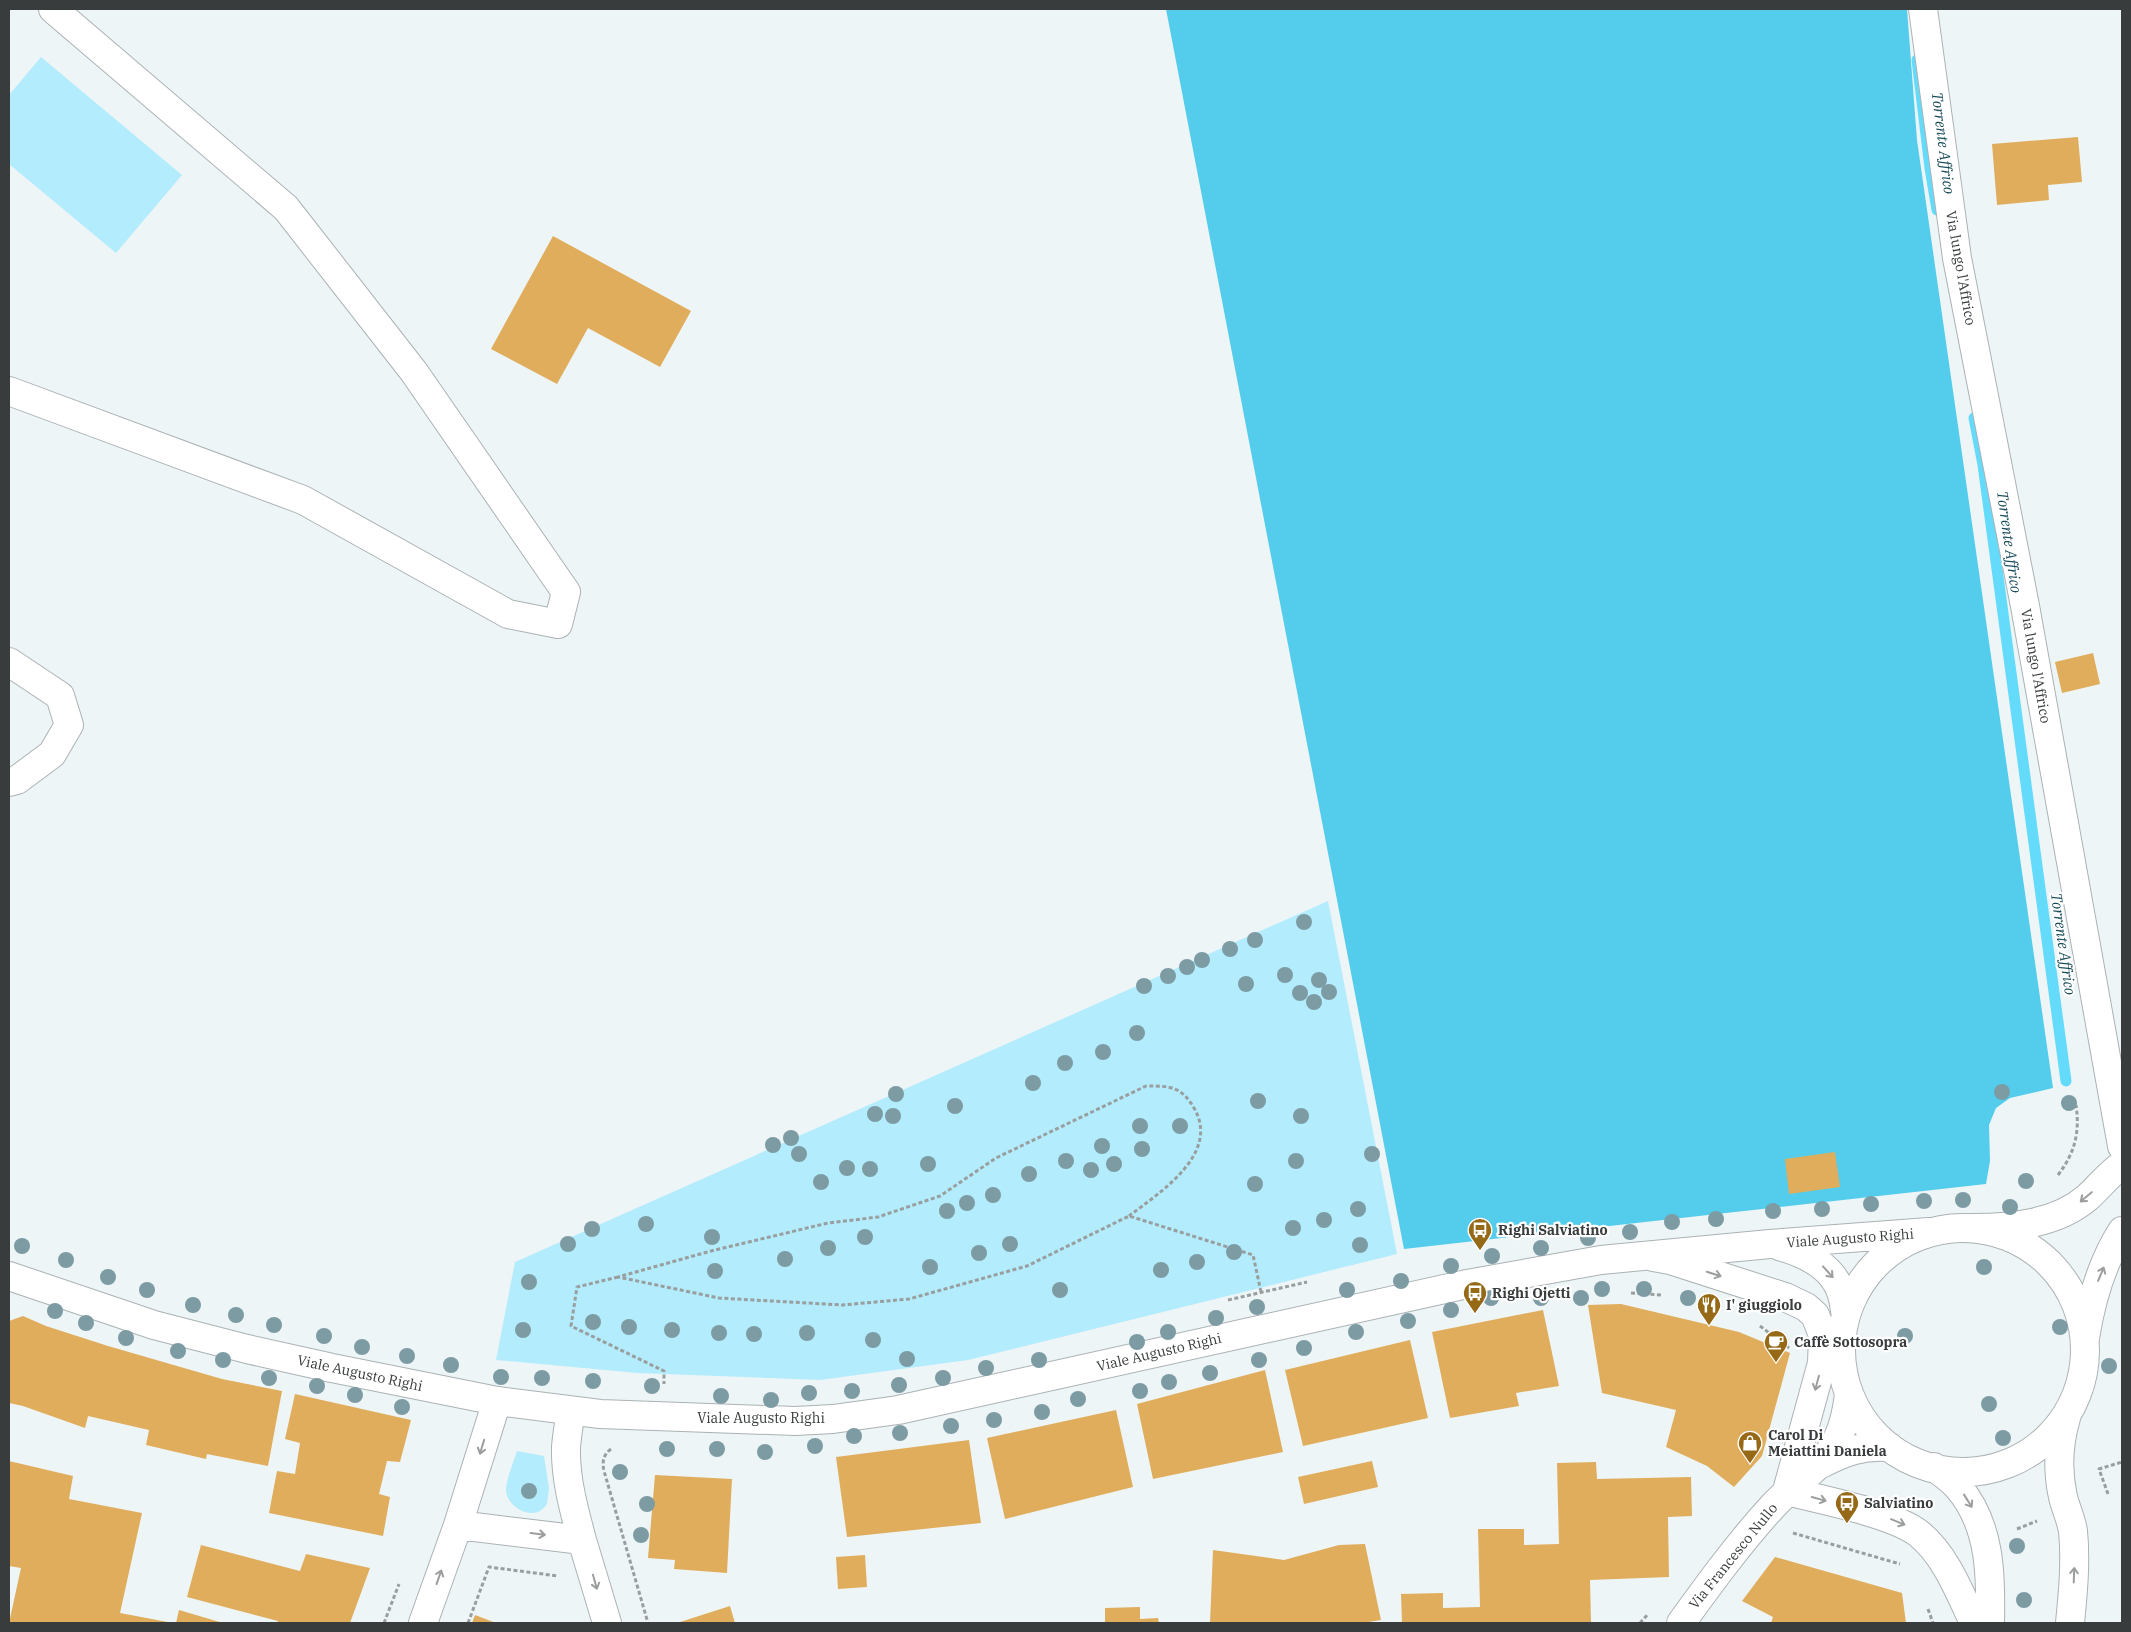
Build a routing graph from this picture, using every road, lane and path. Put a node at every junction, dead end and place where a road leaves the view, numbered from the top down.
1 (53, 9) edge
2 (1923, 9) edge
3 (9, 391) edge
4 (9, 662) edge
5 (9, 782) edge
6 (2122, 1146) edge
7 (2122, 1165) edge
8 (1128, 1216) junction
9 (1973, 1228) junction
10 (1929, 1232) junction
11 (1770, 1244) junction
12 (2120, 1246) edge
13 (1633, 1256) junction
14 (9, 1276) edge
15 (618, 1277) junction
16 (1260, 1282) dead end
17 (1846, 1315) junction
18 (1823, 1335) joint
19 (2084, 1338) junction
20 (664, 1386) dead end
21 (1849, 1394) junction
22 (497, 1401) junction
23 (570, 1411) junction
24 (2068, 1411) junction
25 (1889, 1447) junction
26 (605, 1453) dead end
27 (2122, 1462) edge
28 (1817, 1466) junction
29 (1934, 1468) junction
30 (1787, 1490) junction
31 (2108, 1494) dead end
32 (2038, 1520) dead end
33 (458, 1525) junction
34 (1784, 1530) dead end
35 (2013, 1530) dead end
36 (582, 1540) junction
37 (1905, 1565) dead end
38 (562, 1576) dead end
39 (1652, 1608) dead end
40 (423, 1623) edge
41 (468, 1623) edge
42 (607, 1623) edge
43 (648, 1623) edge
44 (1640, 1623) edge
45 (1680, 1623) edge
46 (1974, 1623) edge
47 (1990, 1623) edge
48 (2070, 1623) edge

1 - 3 main road
2 - 6 main road, Via lungo l'Affrico
4 - 5 main road
7 -> 9 main road
8 - 15 path
8 - 15 path
8 - 16 path
9 - 10 main road
9 - 19 main road
10 - 11 main road, Viale Augusto Righi
10 - 17 main road
11 - 13 main road, Viale Augusto Righi
11 -> 17 main road, Viale Augusto Righi
19 -> 12 main road
13 -> 18 main road, Viale Augusto Righi
13 - 23 main road, Viale Augusto Righi
14 - 22 main road, Viale Augusto Righi
15 - 20 path
17 - 21 main road
18 -> 30 main road, Via Francesco Nullo
19 - 24 main road
21 - 25 main road
21 - 28 main road, Via Francesco Nullo
22 - 23 main road, Viale Augusto Righi
22 -> 33 main road
23 - 36 main road
24 - 29 main road
48 -> 24 main road
25 - 28 main road, Via Francesco Nullo
25 - 29 main road
26 - 43 path
27 - 31 path
28 - 30 main road, Via Francesco Nullo
29 -> 47 main road
30 - 45 main road, Via Francesco Nullo
30 -> 46 main road, Via Francesco Nullo
32 - 35 path
33 -> 36 main road
40 -> 33 main road
34 - 37 path
36 -> 42 main road
38 - 41 path
39 - 44 path

